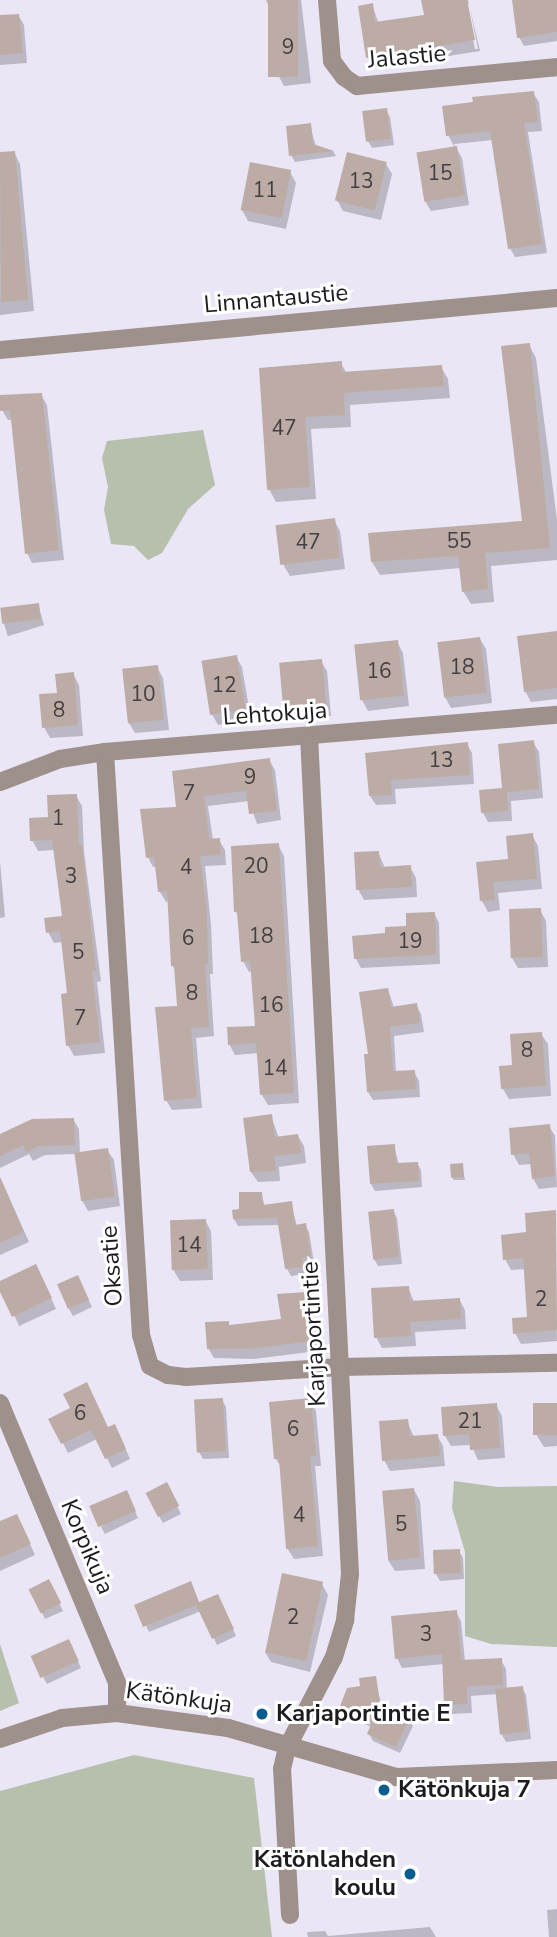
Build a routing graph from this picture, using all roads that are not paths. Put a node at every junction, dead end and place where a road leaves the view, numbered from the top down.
1 (327, 0) edge
2 (557, 67) edge
3 (557, 298) edge
4 (0, 350) edge
5 (557, 715) edge
6 (309, 737) junction
7 (105, 752) junction
8 (0, 782) edge
9 (557, 1363) edge
10 (340, 1367) junction
11 (0, 1403) edge
12 (117, 1713) junction
13 (0, 1739) edge
14 (287, 1748) junction
15 (557, 1770) edge
16 (290, 1915) dead end

1 - 2 street, Jalastie
3 - 4 street, Linnantaustie
5 - 6 street, Lehtokuja
6 - 7 street, Lehtokuja
6 - 10 street, Karjaportintie
7 - 8 street, Lehtokuja
7 - 10 street, Oksatie
9 - 10 street, Oksatie
10 - 14 street, Karjaportintie
11 - 12 street, Korpikuja
12 - 13 street, Kätönkuja
12 - 14 street, Kätönkuja
14 - 15 street, Kätönkuja
14 - 16 street, Karjaportintie

